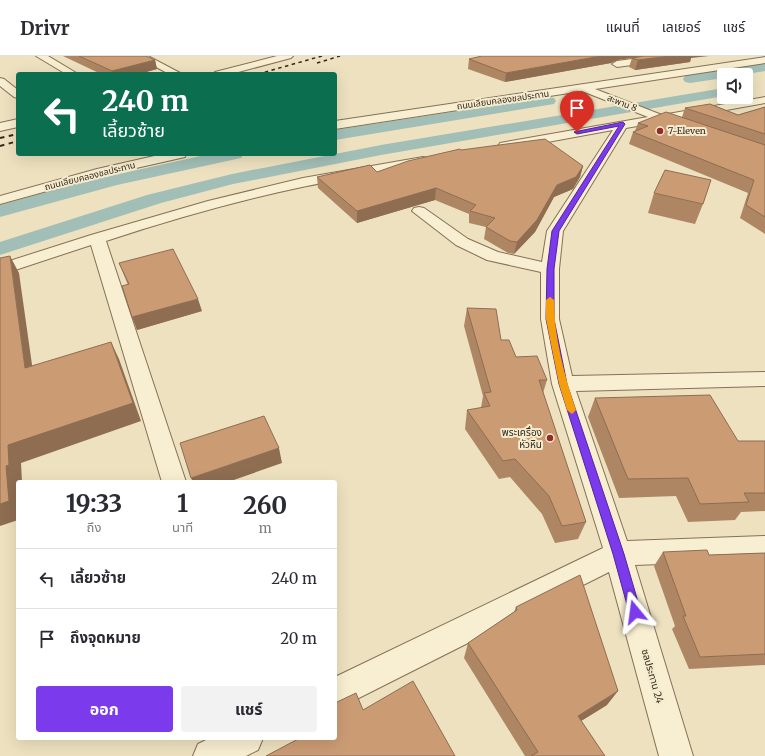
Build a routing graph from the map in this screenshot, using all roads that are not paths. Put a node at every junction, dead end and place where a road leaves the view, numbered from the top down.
1 (41, 56) edge
2 (141, 56) edge
3 (245, 56) edge
4 (288, 56) edge
5 (676, 56) edge
6 (747, 56) edge
7 (765, 60) edge
8 (262, 63) junction
9 (69, 72) edge
10 (173, 72) edge
11 (227, 72) edge
12 (632, 73) junction
13 (0, 81) edge
14 (572, 82) junction
15 (584, 88) junction
16 (16, 93) edge
17 (765, 100) edge
18 (337, 116) edge
19 (659, 117) junction
20 (16, 123) edge
21 (623, 124) junction
22 (337, 125) edge
23 (682, 125) edge
24 (0, 127) edge
25 (489, 148) edge
26 (129, 156) edge
27 (171, 156) edge
28 (434, 159) edge
29 (0, 188) edge
30 (0, 200) edge
31 (419, 211) dead end
32 (97, 238) junction
33 (550, 269) junction
34 (0, 270) edge
35 (765, 379) edge
36 (563, 384) junction
37 (173, 480) edge
38 (765, 548) edge
39 (618, 554) junction
40 (337, 693) edge
41 (242, 740) edge
42 (210, 756) edge
43 (676, 756) edge

1 - 9 street
2 - 10 street
3 - 8 street
4 - 8 street
5 - 12 street
6 - 12 street, ถนนเลียบคลองชลประทาน
7 - 15 street, ถนนเลียบคลองชลประทาน
8 - 11 street
12 - 14 street, ถนนเลียบคลองชลประทาน
13 - 16 street
14 - 15 street, สะพาน 8
14 - 18 street, ถนนเลียบคลองชลประทาน
15 - 19 street, สะพาน 8
15 - 22 street, ถนนเลียบคลองชลประทาน
17 - 19 street
19 - 21 street
19 - 23 street, สะพาน 8
20 - 24 street
21 - 25 street
21 - 33 street, ชลประทาน 24
26 - 29 street, ถนนเลียบคลองชลประทาน
27 - 30 street, ถนนเลียบคลองชลประทาน
28 - 32 street
31 - 33 street
32 - 34 street
32 - 37 street
33 - 36 street, ชลประทาน 24
35 - 36 street
36 - 39 street, ชลประทาน 24
38 - 39 street
39 - 40 street
39 - 43 street, ชลประทาน 24
41 - 42 street

